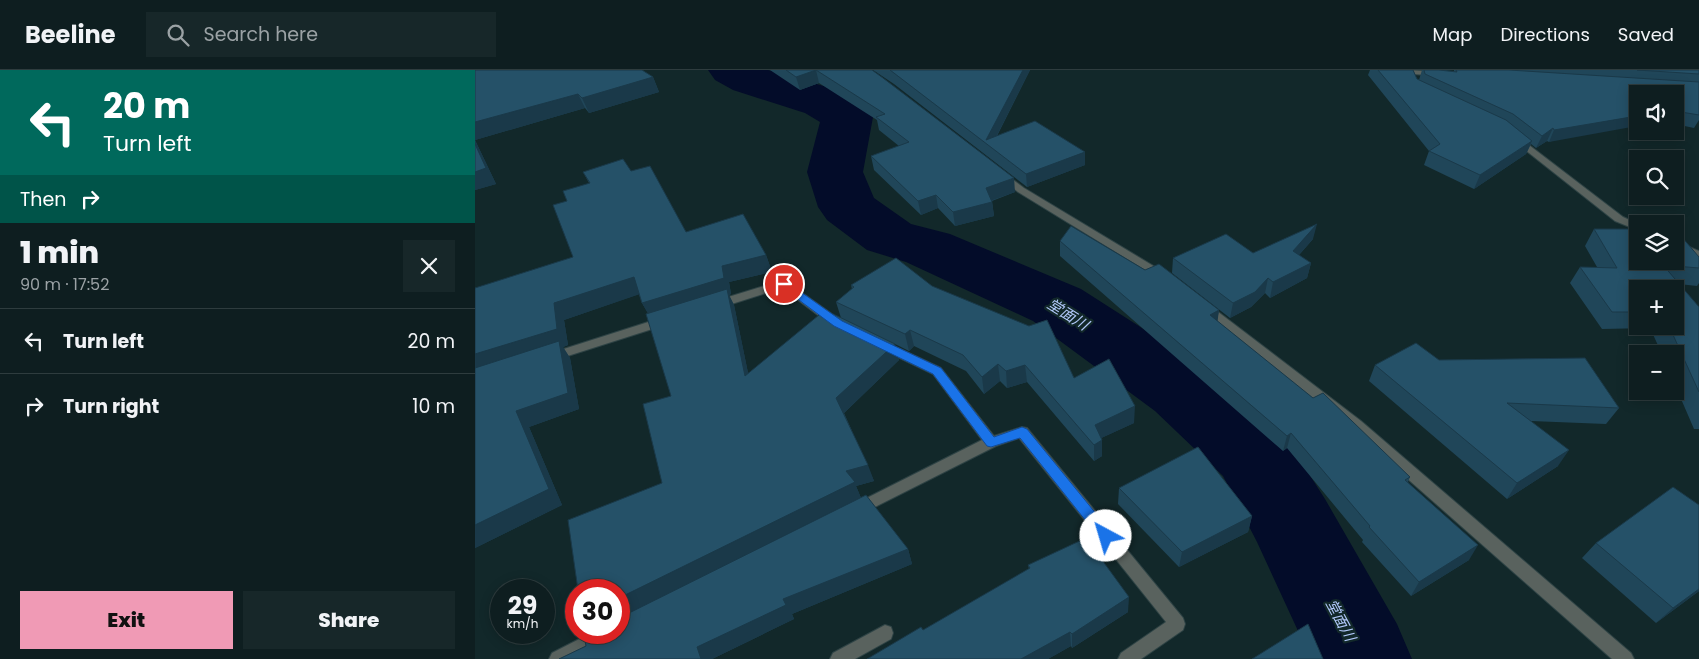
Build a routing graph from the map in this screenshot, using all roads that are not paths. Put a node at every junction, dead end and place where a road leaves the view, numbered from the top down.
1 (1387, 70) edge
2 (1410, 74) edge
3 (1448, 74) edge
4 (1512, 136) edge
5 (990, 165) edge
6 (1629, 223) edge
7 (1684, 248) edge
8 (1699, 255) edge
9 (1173, 282) edge
10 (1196, 300) edge
11 (700, 310) edge
12 (671, 319) edge
13 (847, 328) edge
14 (874, 341) edge
15 (541, 360) edge
16 (991, 442) junction
17 (841, 518) edge
18 (885, 633) dead end
19 (587, 644) edge
20 (558, 659) edge
21 (839, 659) edge
22 (1127, 659) edge
23 (1625, 659) edge

1 - 2 street
2 - 3 street
4 - 6 street
5 - 9 street
7 - 8 street
10 - 23 street
11 - 13 street
12 - 15 street
14 - 16 street
16 - 17 street
16 - 22 street
18 - 21 street
19 - 20 street

